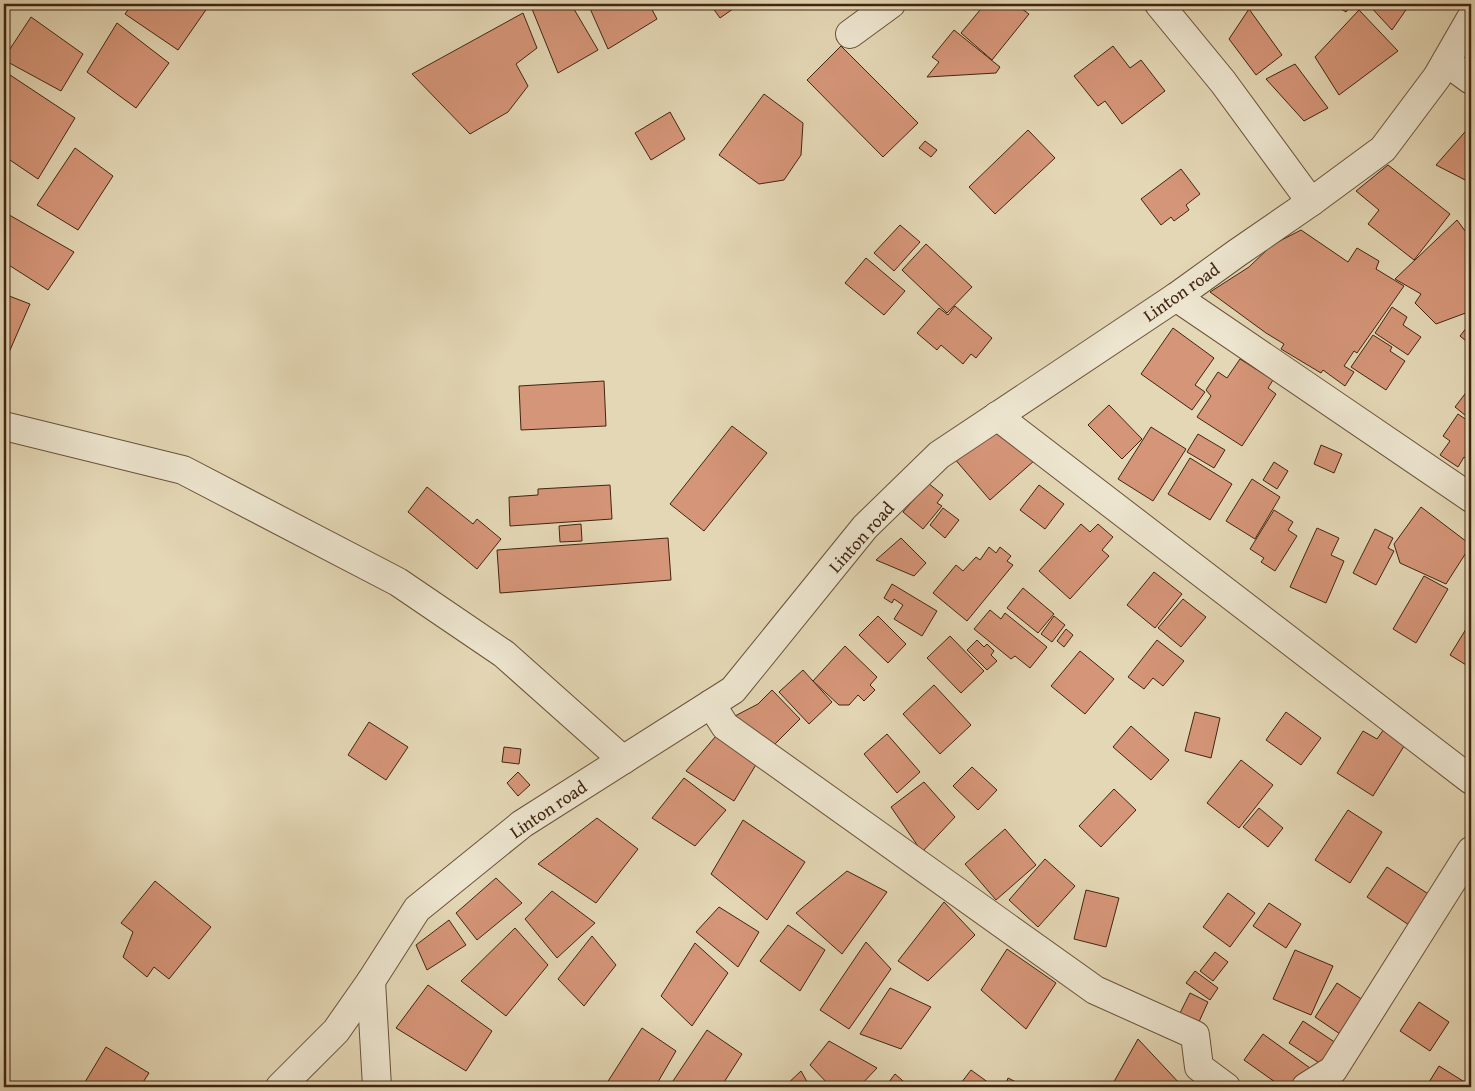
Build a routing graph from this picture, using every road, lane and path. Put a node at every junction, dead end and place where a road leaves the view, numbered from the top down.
1 (891, 4) edge
2 (1159, 4) edge
3 (1471, 18) edge
4 (850, 34) dead end
5 (1446, 62) junction
6 (1471, 80) edge
7 (1311, 202) junction
8 (1176, 297) junction
9 (997, 416) junction
10 (4, 426) edge
11 (1471, 498) edge
12 (711, 704) junction
13 (623, 760) junction
14 (1471, 780) edge
15 (1471, 851) edge
16 (371, 981) junction
17 (280, 1087) edge
18 (377, 1087) edge
19 (1226, 1087) edge
20 (1306, 1087) edge

1 - 4 street
2 - 7 street
3 - 5 street, Linton road
5 - 6 street
5 - 7 street, Linton road
7 - 8 street, Linton road
8 - 9 street, Linton road
8 - 11 street
9 - 12 street, Linton road
9 - 14 street
10 - 13 street
12 - 13 street, Linton road
12 - 19 street
13 - 16 street, Linton road
15 - 20 street
16 - 17 street, Linton road
16 - 18 street

